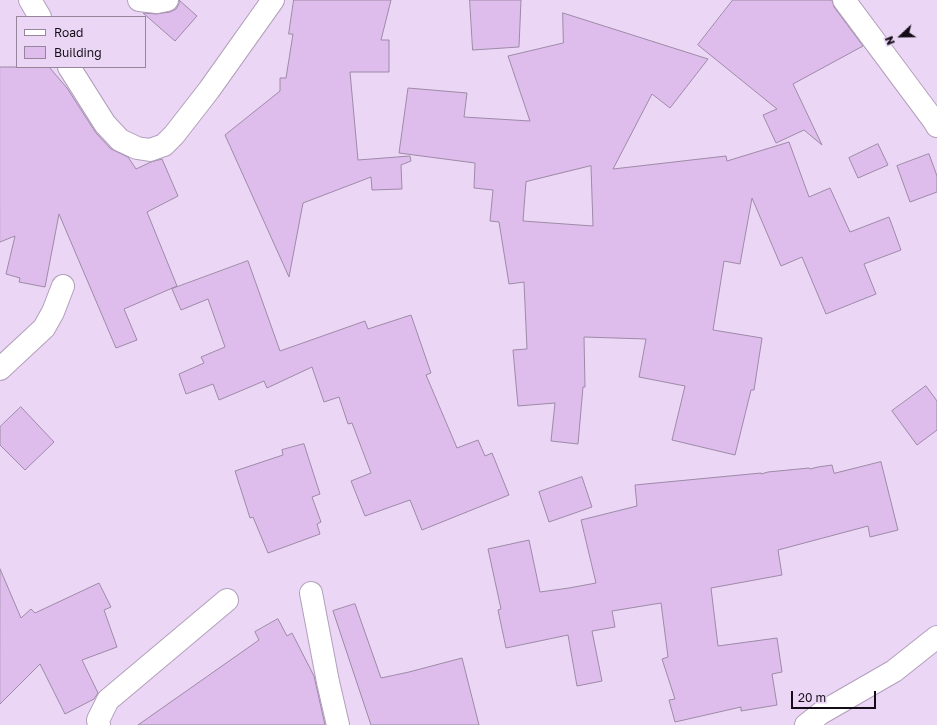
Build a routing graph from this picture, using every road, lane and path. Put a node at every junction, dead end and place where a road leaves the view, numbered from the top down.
1 (30, 0) edge
2 (139, 0) edge
3 (167, 0) edge
4 (273, 0) edge
5 (844, 0) edge
6 (39, 16) edge
7 (70, 68) edge
8 (937, 126) edge
9 (63, 286) dead end
10 (0, 369) edge
11 (311, 593) dead end
12 (227, 600) dead end
13 (937, 637) edge
14 (99, 725) edge
15 (338, 725) edge
16 (806, 725) edge

1 - 6 street
2 - 3 street
4 - 7 street
5 - 8 street
9 - 10 street
11 - 15 street
12 - 14 street
13 - 16 street

